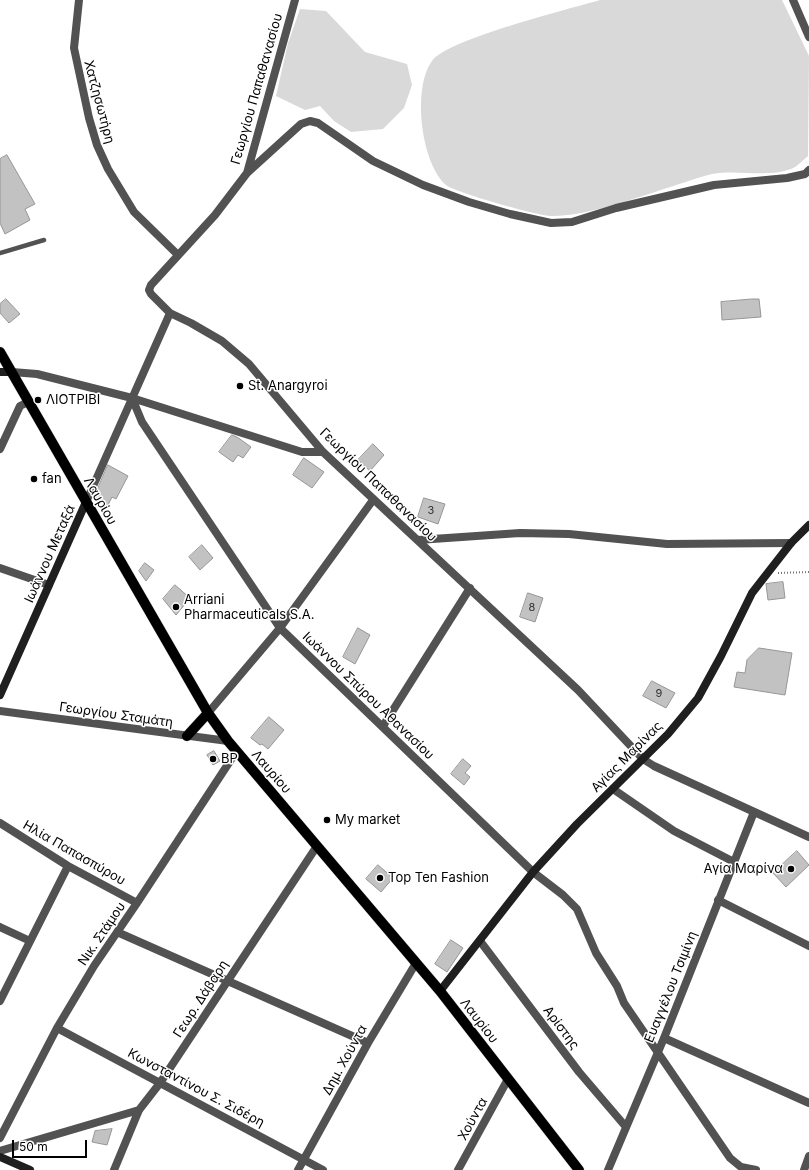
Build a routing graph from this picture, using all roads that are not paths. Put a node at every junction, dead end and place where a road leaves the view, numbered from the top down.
1 (79, 0) edge
2 (296, 0) edge
3 (793, 0) edge
4 (809, 38) edge
5 (809, 170) edge
6 (247, 173) junction
7 (44, 240) dead end
8 (0, 254) edge
9 (178, 254) junction
10 (170, 313) junction
11 (0, 352) edge
12 (0, 372) edge
13 (12, 372) junction
14 (132, 398) junction
15 (28, 402) junction
16 (0, 449) edge
17 (323, 452) junction
18 (373, 500) junction
19 (86, 502) junction
20 (809, 525) edge
21 (418, 540) junction
22 (791, 543) junction
23 (0, 568) edge
24 (49, 584) junction
25 (470, 588) junction
26 (280, 628) junction
27 (0, 695) edge
28 (0, 712) edge
29 (208, 713) junction
30 (383, 726) junction
31 (188, 736) junction
32 (228, 741) junction
33 (236, 752) junction
34 (643, 759) junction
35 (613, 788) junction
36 (754, 812) junction
37 (0, 824) edge
38 (809, 837) edge
39 (317, 846) junction
40 (734, 862) junction
41 (68, 866) junction
42 (533, 872) junction
43 (718, 900) junction
44 (137, 903) junction
45 (0, 927) edge
46 (116, 932) junction
47 (30, 941) junction
48 (480, 941) junction
49 (809, 946) edge
50 (416, 963) junction
51 (226, 981) junction
52 (440, 991) junction
53 (0, 1001) edge
54 (57, 1028) junction
55 (664, 1038) junction
56 (368, 1043) junction
57 (657, 1054) junction
58 (508, 1079) junction
59 (160, 1083) junction
60 (809, 1103) edge
61 (139, 1110) junction
62 (626, 1127) junction
63 (0, 1138) edge
64 (0, 1151) edge
65 (809, 1156) edge
66 (0, 1157) edge
67 (303, 1160) junction
68 (30, 1170) edge
69 (114, 1170) edge
70 (298, 1170) edge
71 (323, 1170) edge
72 (458, 1170) edge
73 (579, 1170) edge
74 (608, 1170) edge
75 (756, 1170) edge
76 (804, 1170) edge

1 - 9 street, Χατζησωτήρη
2 - 6 street, Γεωργίου Παπαθανασίου
3 - 4 street
5 - 6 street
6 - 9 street, Γεωργίου Παπαθανασίου
7 - 8 lane
9 - 10 street, Γεωργίου Παπαθανασίου
10 - 14 street, Ιωάννου Μεταξά
10 - 17 street, Γεωργίου Παπαθανασίου
11 - 13 main road, Λαυρίου
12 - 13 street
13 - 14 street
13 - 15 main road, Λαυρίου
14 - 17 street
14 - 19 street, Ιωάννου Μεταξά
14 - 26 street, Ιωάννου Σπύρου Αθανασίου
15 - 16 street
15 - 19 main road, Λαυρίου
17 - 18 street, Γεωργίου Παπαθανασίου
18 - 21 street, Γεωργίου Παπαθανασίου
18 - 26 street
19 - 24 street, Ιωάννου Μεταξά
19 - 29 main road, Λαυρίου
20 - 22 street, Αγίας Μαρίνας
21 - 22 street
21 - 25 street, Γεωργίου Παπαθανασίου
22 - 34 street, Αγίας Μαρίνας
23 - 24 street
24 - 27 street, Ιωάννου Μεταξά
25 - 30 street
25 - 34 street, Γεωργίου Παπαθανασίου
26 - 29 street
26 - 30 street, Ιωάννου Σπύρου Αθανασίου
28 - 31 street, Γεωργίου Σταμάτη
29 - 31 main road
29 - 32 main road, Λαυρίου
30 - 42 street, Ιωάννου Σπύρου Αθανασίου
31 - 32 street, Γεωργίου Σταμάτη
32 - 33 main road, Λαυρίου
33 - 39 main road, Λαυρίου
33 - 44 street, Νικ. Στάμου
34 - 35 street, Αγίας Μαρίνας
34 - 36 street, Γεωργίου Παπαθανασίου
35 - 40 street
35 - 42 street, Αγίας Μαρίνας
36 - 38 street, Γεωργίου Παπαθανασίου
36 - 40 street, Ευαγγέλου Τσιμίνη
37 - 41 street, Ηλία Παπασπύρου
39 - 50 main road, Λαυρίου
39 - 51 street, Γεωρ. Δάβαρη
40 - 43 street, Ευαγγέλου Τσιμίνη
41 - 44 street, Ηλία Παπασπύρου
41 - 47 street
42 - 48 street, Αγίας Μαρίνας
42 - 57 street, Ιωάννου Σπύρου Αθανασίου
43 - 49 street
43 - 55 street, Ευαγγέλου Τσιμίνη
44 - 46 street, Νικ. Στάμου
45 - 47 street
46 - 51 street
46 - 54 street, Νικ. Στάμου
47 - 53 street
48 - 52 street, Αγίας Μαρίνας
48 - 62 street, Αρίστης
50 - 52 main road, Λαυρίου
50 - 56 street, Δημ. Χούντα
51 - 56 street
51 - 59 street, Γεωρ. Δάβαρη
52 - 58 main road, Λαυρίου
54 - 59 street, Κωνσταντίνου Σ. Σιδέρη
54 - 63 street, Νικ. Στάμου
55 - 57 street, Ευαγγέλου Τσιμίνη
55 - 60 street
56 - 67 street, Δημ. Χούντα
57 - 62 street, Ευαγγέλου Τσιμίνη
57 - 75 street, Ιωάννου Σπύρου Αθανασίου
58 - 72 street, Χούντα
58 - 73 main road, Λαυρίου
59 - 61 street, Γεωρ. Δάβαρη
59 - 67 street, Κωνσταντίνου Σ. Σιδέρη
61 - 64 street
61 - 69 street, Γεωρ. Δάβαρη
62 - 74 street, Ευαγγέλου Τσιμίνη
65 - 76 street
66 - 68 street
67 - 70 street, Δημ. Χούντα
67 - 71 street, Κωνσταντίνου Σ. Σιδέρη

